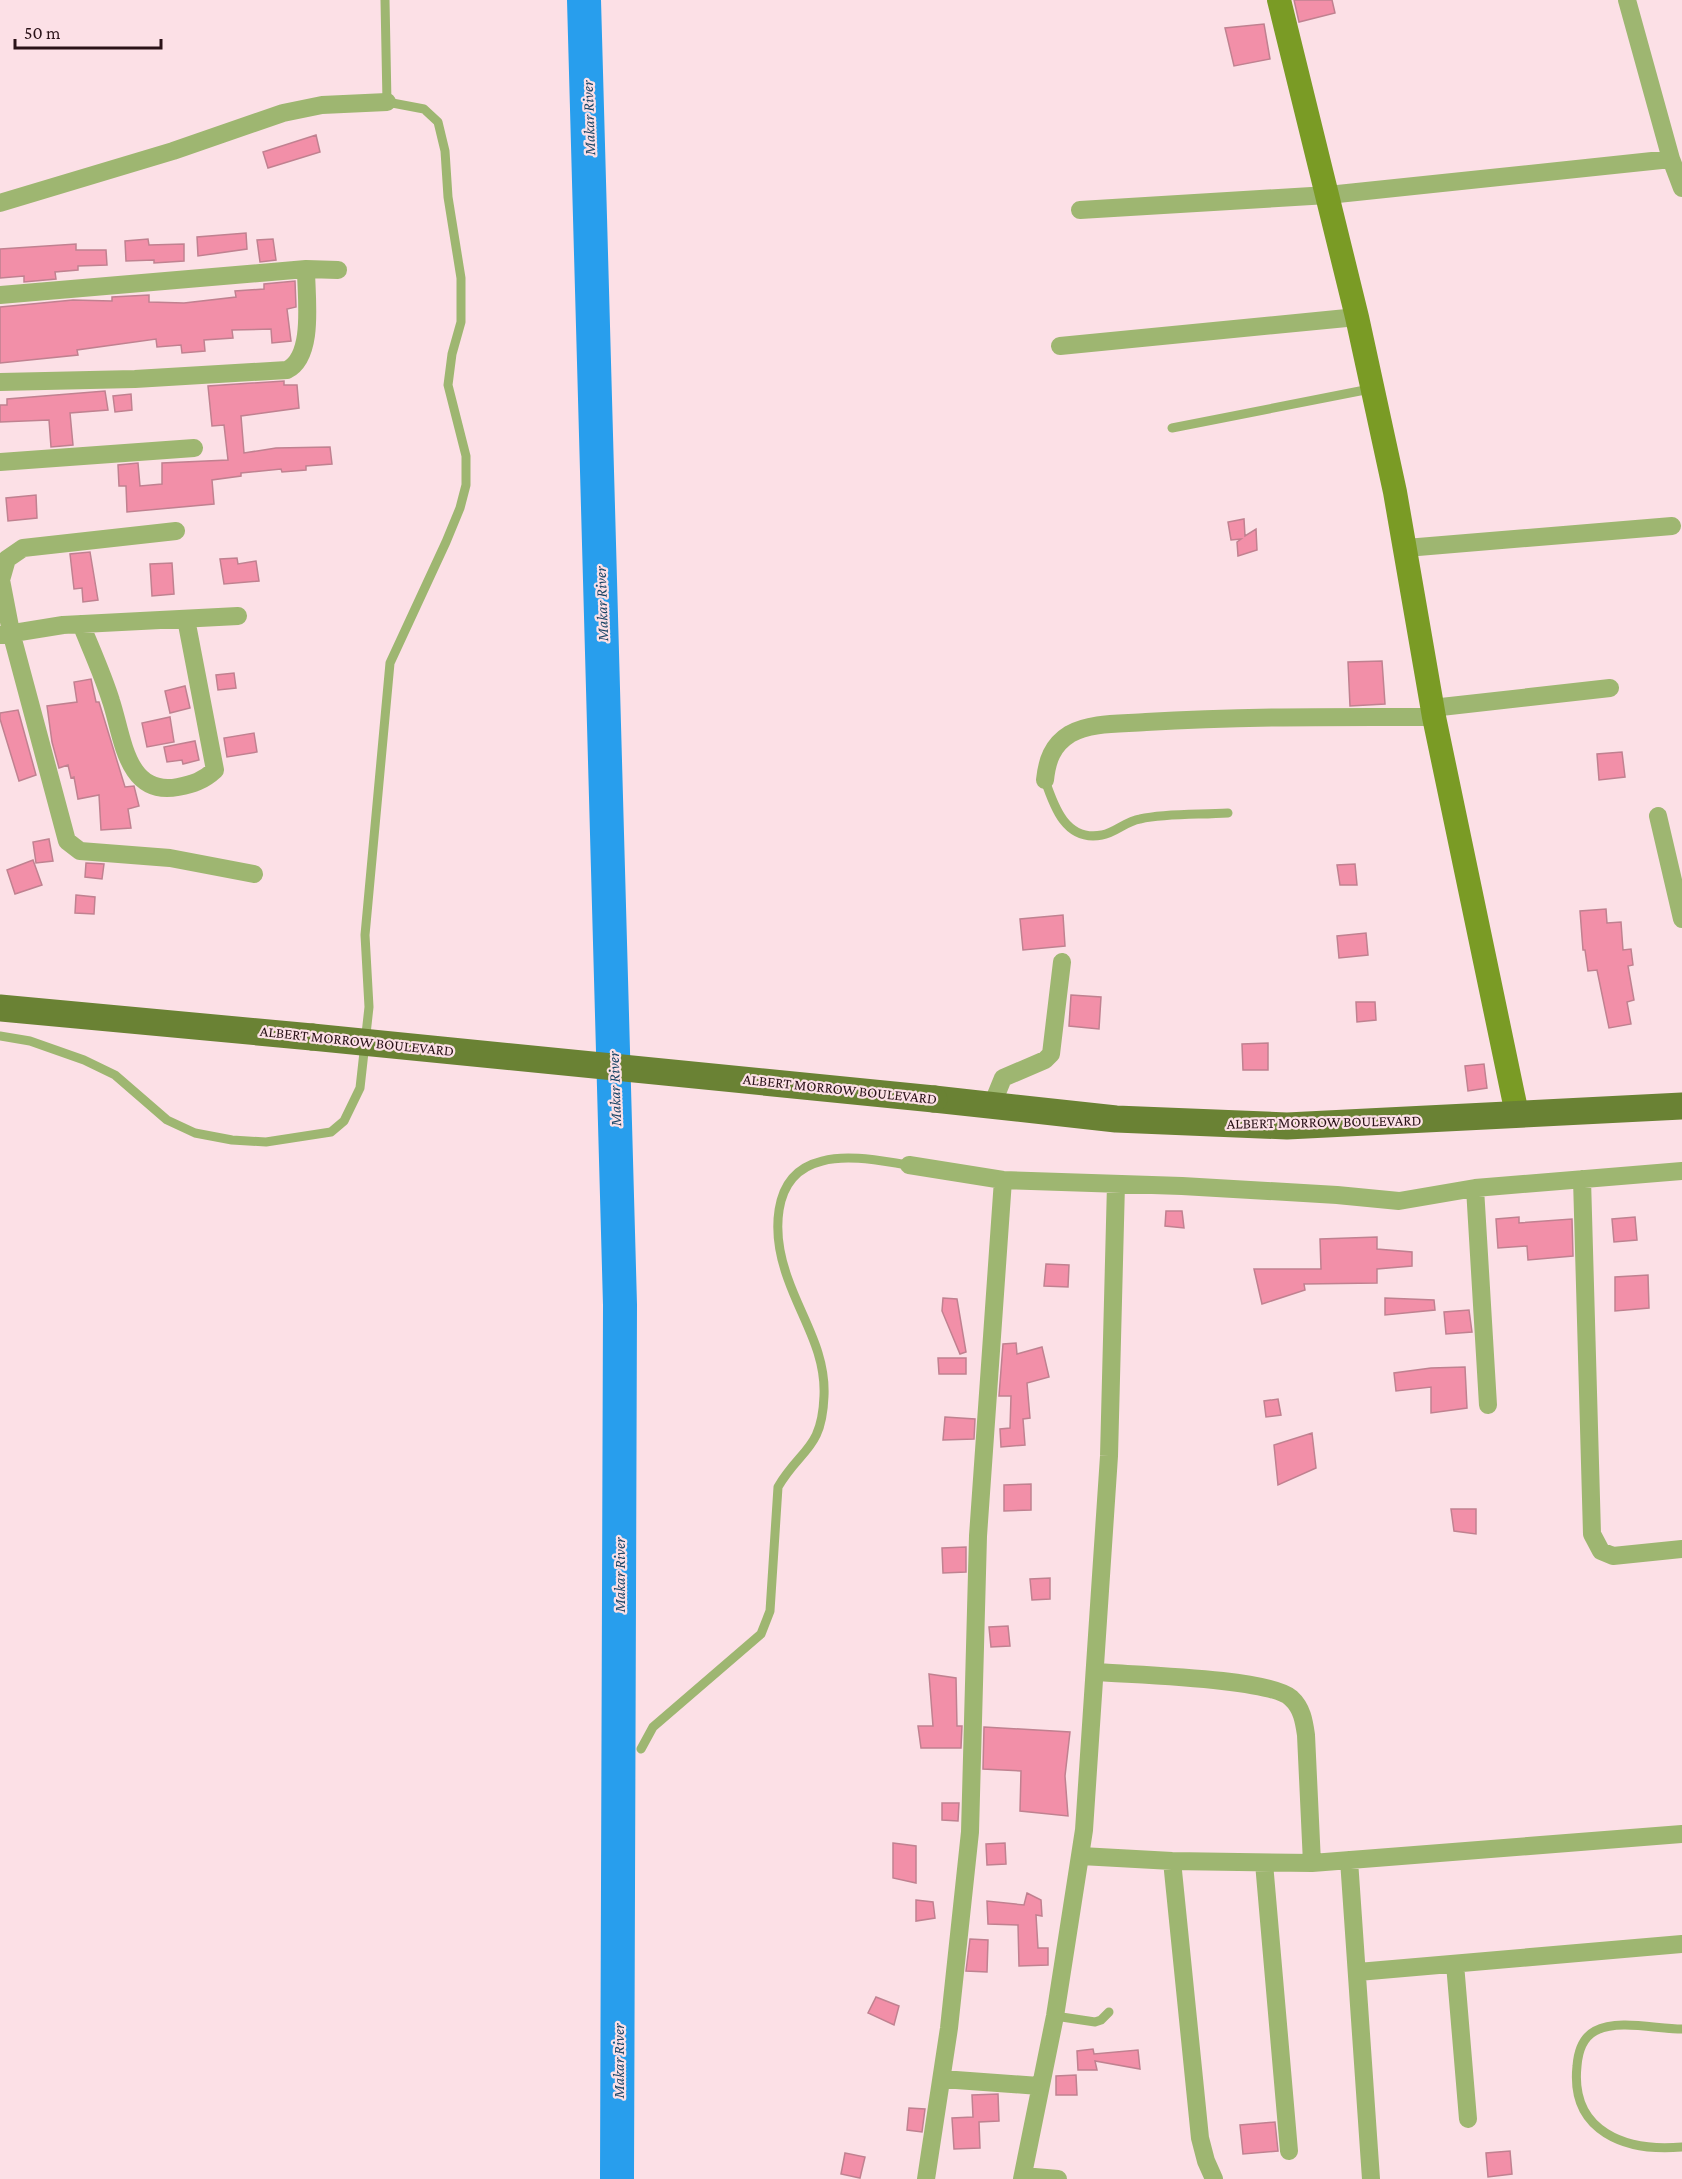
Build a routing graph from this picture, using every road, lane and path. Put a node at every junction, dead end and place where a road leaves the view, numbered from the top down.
1 (385, 0) edge
2 (1279, 0) edge
3 (1627, 0) edge
4 (387, 102) junction
5 (1671, 159) junction
6 (1682, 188) edge
7 (1328, 195) junction
8 (0, 203) edge
9 (1080, 210) dead end
10 (306, 269) junction
11 (338, 270) dead end
12 (0, 295) edge
13 (1357, 317) junction
14 (1060, 346) dead end
15 (0, 382) edge
16 (1373, 389) junction
17 (1173, 428) dead end
18 (194, 448) dead end
19 (0, 462) edge
20 (1672, 526) dead end
21 (176, 531) dead end
22 (1406, 548) junction
23 (238, 616) dead end
24 (186, 619) junction
25 (81, 624) junction
26 (5, 634) edge
27 (1610, 688) dead end
28 (1433, 713) junction
29 (1046, 780) joint
30 (1228, 813) dead end
31 (1658, 816) dead end
32 (254, 874) dead end
33 (1682, 919) edge
34 (1062, 962) dead end
35 (1, 1003) edge
36 (0, 1036) edge
37 (992, 1105) junction
38 (1682, 1106) edge
39 (1517, 1114) junction
40 (909, 1165) joint
41 (1682, 1171) edge
42 (1582, 1179) junction
43 (1003, 1180) junction
44 (1116, 1184) junction
45 (1475, 1188) junction
46 (1488, 1405) dead end
47 (1682, 1549) edge
48 (1096, 1672) junction
49 (641, 1749) dead end
50 (1682, 1834) edge
51 (1081, 1856) junction
52 (1348, 1860) junction
53 (1172, 1861) junction
54 (1264, 1863) junction
55 (1312, 1863) junction
56 (1682, 1944) edge
57 (1455, 1964) junction
58 (1358, 1972) junction
59 (1109, 2013) dead end
60 (1055, 2016) junction
61 (1682, 2029) edge
62 (942, 2079) junction
63 (1040, 2086) junction
64 (1468, 2119) dead end
65 (1682, 2147) edge
66 (1289, 2151) dead end
67 (1023, 2178) edge
68 (926, 2179) edge
69 (1058, 2179) edge
70 (1214, 2179) edge
71 (1371, 2179) edge

1 - 4 lane
2 - 7 street
3 - 5 street
4 - 8 street
4 - 36 lane
5 - 6 street
5 - 7 street
7 - 9 street
7 - 13 street
10 - 11 street
10 - 12 street
10 - 15 street
13 - 14 street
13 - 16 street
16 - 17 lane
16 - 22 street
18 - 19 street
20 - 22 street
21 - 26 street
22 - 28 street
23 - 24 street
24 - 25 street
24 - 25 street
25 - 26 street
26 - 32 street
27 - 28 street
28 - 29 street
28 - 39 street
29 - 30 lane
31 - 33 street
34 - 37 street
35 - 37 main road, ALBERT MORROW BOULEVARD, bridge
37 - 39 main road, ALBERT MORROW BOULEVARD
38 - 39 main road, ALBERT MORROW BOULEVARD
40 - 43 street
40 - 49 lane
41 - 42 street
42 - 45 street
42 - 47 street
43 - 44 street
43 - 62 street
44 - 45 street
44 - 48 street
45 - 46 street
48 - 51 street
48 - 55 street
50 - 52 street
51 - 53 street
51 - 60 street
52 - 55 street
52 - 58 street
53 - 54 street
53 - 70 street
54 - 55 street
54 - 66 street
56 - 57 street
57 - 58 street
57 - 64 street
58 - 71 street
59 - 60 lane
60 - 63 street
61 - 65 lane
62 - 63 street
62 - 68 street
63 - 67 street
67 - 69 street

